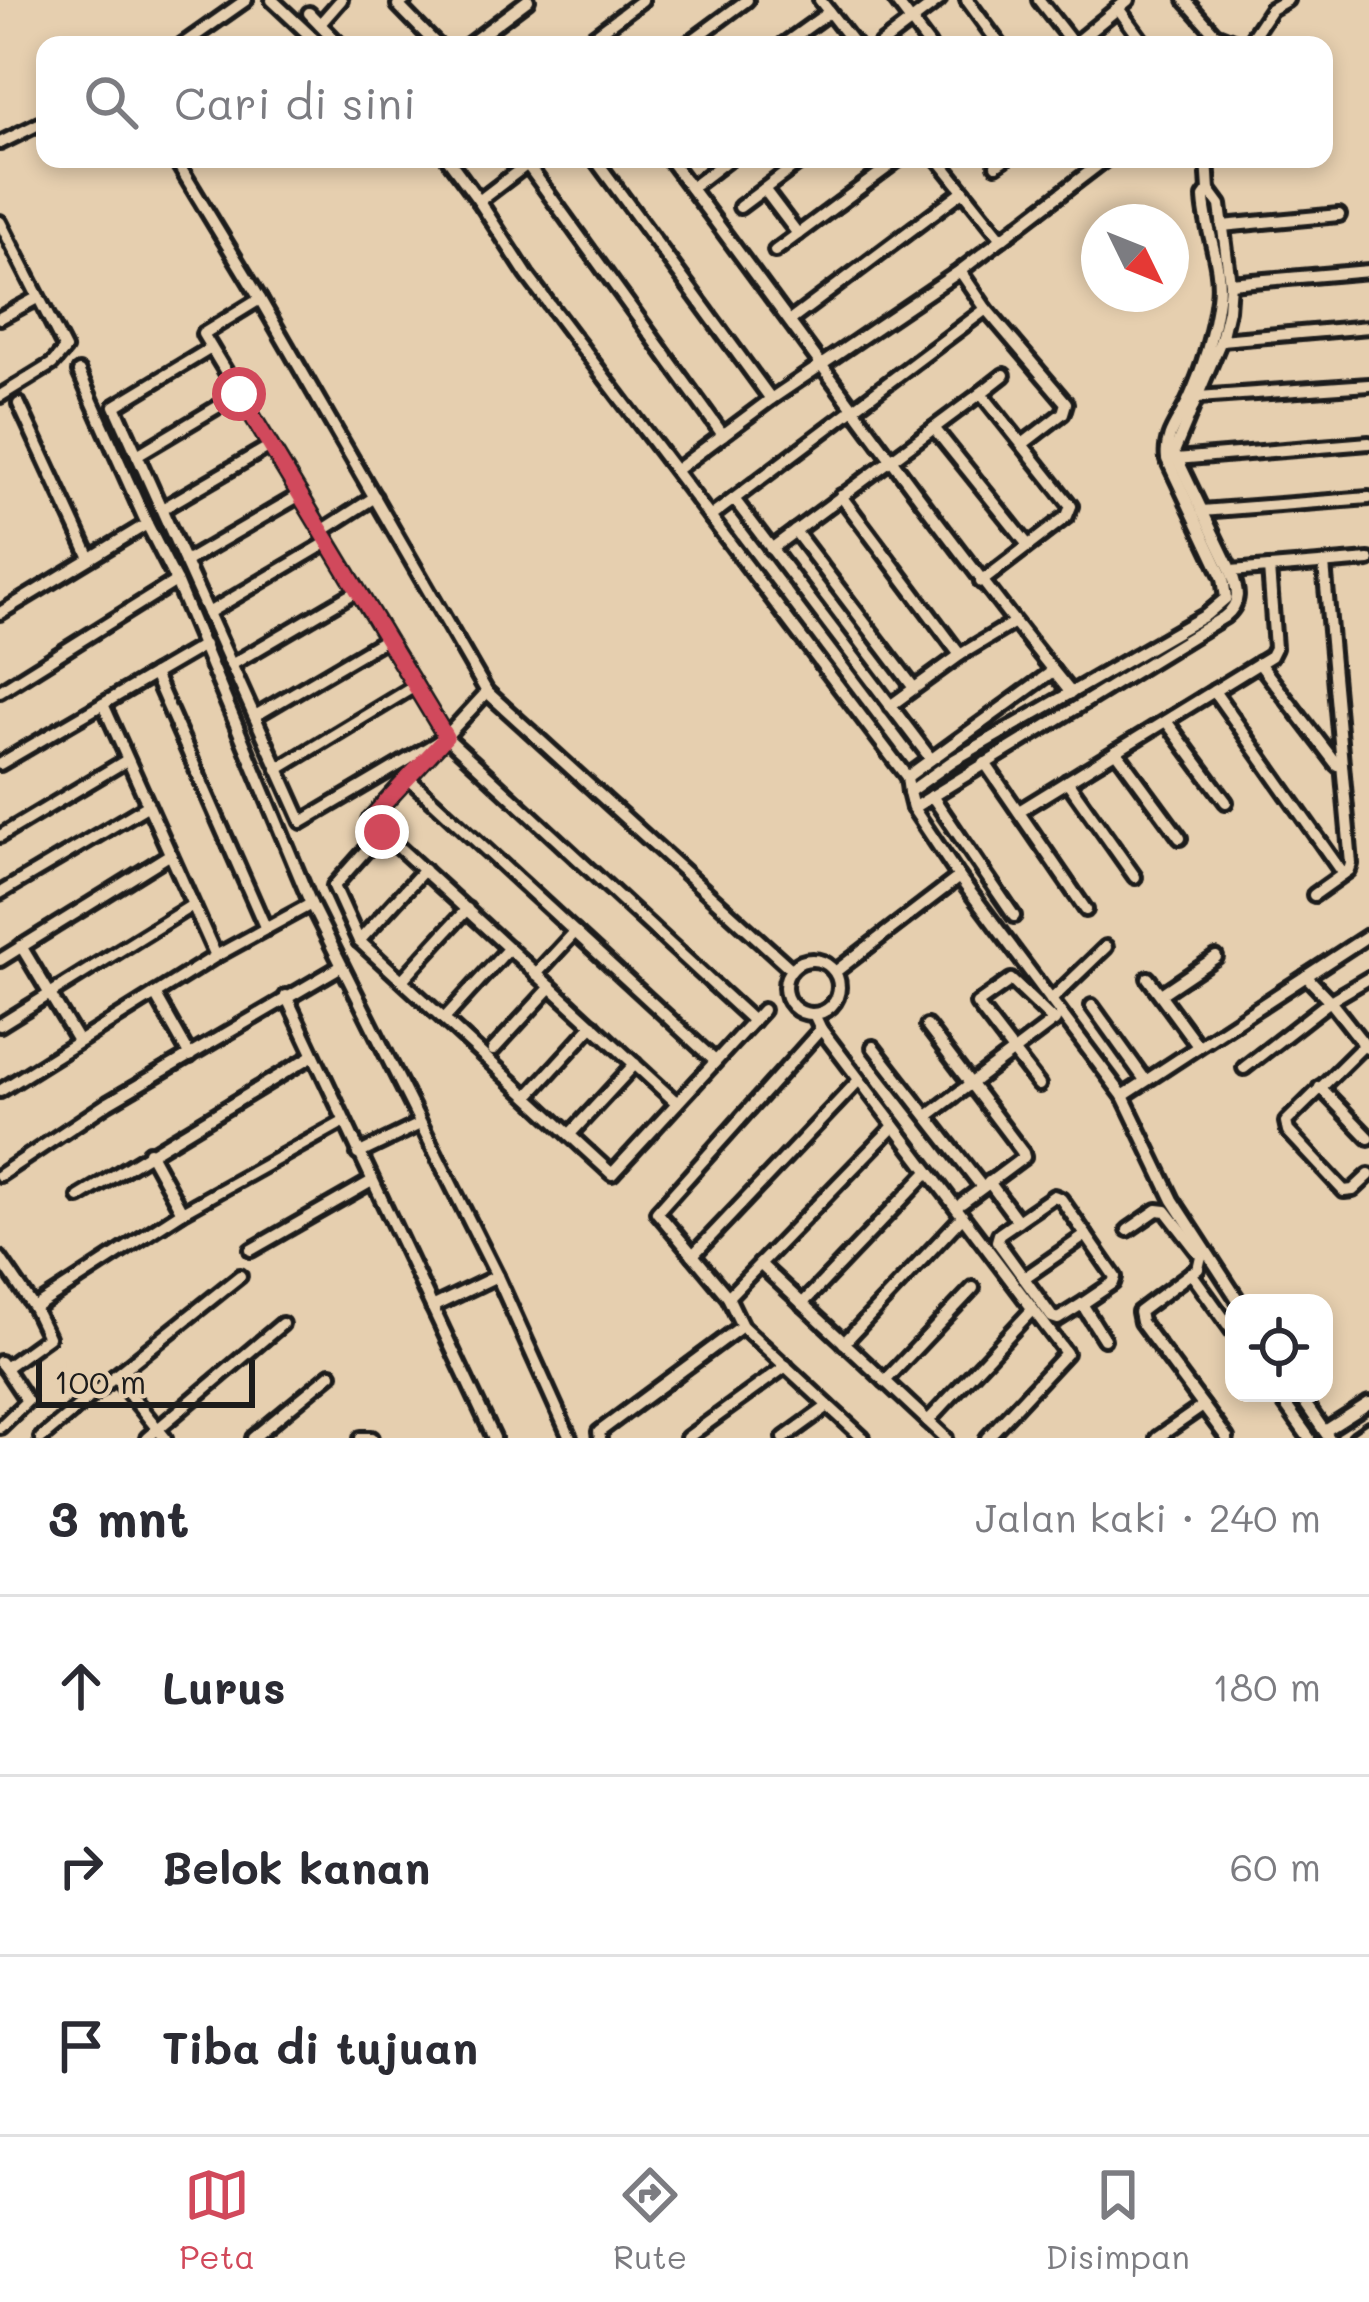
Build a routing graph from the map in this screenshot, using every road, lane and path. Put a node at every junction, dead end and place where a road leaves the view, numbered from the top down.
1 (246, 0) edge
2 (272, 0) edge
3 (340, 0) edge
4 (528, 0) edge
5 (642, 0) edge
6 (747, 0) edge
7 (820, 0) edge
8 (895, 0) edge
9 (939, 0) edge
10 (967, 0) edge
11 (1040, 0) edge
12 (1185, 0) edge
13 (1287, 0) edge
14 (398, 2) edge
15 (1123, 4) edge
16 (829, 11) junction
17 (309, 14) dead end
18 (911, 21) junction
19 (320, 24) junction
20 (195, 36) edge
21 (310, 36) edge
22 (331, 36) edge
23 (428, 36) edge
24 (481, 36) edge
25 (595, 36) edge
26 (698, 36) edge
27 (795, 36) edge
28 (848, 36) edge
29 (892, 36) edge
30 (922, 36) edge
31 (993, 36) edge
32 (1067, 36) edge
33 (1085, 36) edge
34 (1140, 36) edge
35 (1225, 36) edge
36 (1245, 36) edge
37 (36, 125) edge
38 (0, 142) edge
39 (180, 168) edge
40 (454, 168) edge
41 (522, 168) edge
42 (534, 168) edge
43 (602, 168) edge
44 (676, 168) edge
45 (717, 168) edge
46 (792, 168) edge
47 (886, 168) edge
48 (945, 168) edge
49 (1094, 168) edge
50 (1206, 168) edge
51 (691, 188) junction
52 (764, 189) junction
53 (1209, 190) junction
54 (963, 191) junction
55 (478, 201) junction
56 (740, 206) dead end
57 (1339, 214) dead end
58 (0, 222) edge
59 (1222, 226) junction
60 (798, 234) junction
61 (1002, 238) junction
62 (4, 240) edge
63 (775, 251) dead end
64 (960, 271) junction
65 (1369, 271) edge
66 (1230, 283) junction
67 (37, 298) junction
68 (260, 299) junction
69 (986, 309) junction
70 (0, 318) edge
71 (791, 320) junction
72 (1369, 327) edge
73 (1221, 340) junction
74 (211, 348) junction
75 (822, 366) junction
76 (79, 372) dead end
77 (1004, 375) dead end
78 (1369, 385) edge
79 (981, 393) junction
80 (239, 394) junction
81 (0, 396) edge
82 (1198, 398) junction
83 (771, 399) junction
84 (19, 404) dead end
85 (851, 410) junction
86 (934, 428) junction
87 (723, 435) junction
88 (1024, 442) junction
89 (1369, 443) edge
90 (270, 446) junction
91 (137, 455) junction
92 (1176, 459) junction
93 (888, 460) junction
94 (676, 470) junction
95 (300, 495) junction
96 (841, 496) junction
97 (375, 497) junction
98 (1369, 498) edge
99 (734, 499) junction
100 (162, 509) junction
101 (1202, 512) junction
102 (710, 517) junction
103 (147, 524) junction
104 (795, 531) junction
105 (325, 537) junction
106 (1028, 545) junction
107 (771, 549) junction
108 (90, 558) junction
109 (1369, 560) edge
110 (185, 562) junction
111 (1324, 564) junction
112 (1269, 568) junction
113 (1231, 571) junction
114 (176, 581) junction
115 (981, 582) junction
116 (357, 591) junction
117 (0, 613) edge
118 (208, 613) junction
119 (1013, 622) junction
120 (386, 639) junction
121 (204, 645) junction
122 (960, 655) junction
123 (1259, 663) junction
124 (232, 665) junction
125 (1053, 670) junction
126 (154, 674) junction
127 (415, 686) junction
128 (914, 688) junction
129 (0, 691) edge
130 (1214, 691) junction
131 (487, 692) junction
132 (1071, 692) junction
133 (103, 704) junction
134 (890, 706) junction
135 (255, 716) junction
136 (1166, 721) junction
137 (446, 737) junction
138 (1116, 751) junction
139 (931, 759) junction
140 (127, 760) junction
141 (985, 763) junction
142 (0, 764) edge
143 (1340, 768) junction
144 (278, 769) junction
145 (907, 777) junction
146 (408, 778) junction
147 (1067, 781) junction
148 (909, 792) junction
149 (932, 796) junction
150 (1226, 802) dead end
151 (147, 806) junction
152 (914, 808) junction
153 (1019, 811) junction
154 (382, 832) junction
155 (0, 836) edge
156 (1180, 838) dead end
157 (169, 855) junction
158 (424, 870) junction
159 (1343, 874) junction
160 (959, 877) junction
161 (1135, 877) dead end
162 (0, 893) edge
163 (1314, 895) dead end
164 (310, 904) junction
165 (191, 906) junction
166 (467, 909) junction
167 (1086, 910) dead end
168 (1014, 916) dead end
169 (266, 929) junction
170 (575, 932) junction
171 (1369, 935) edge
172 (359, 941) junction
173 (22, 946) junction
174 (1106, 947) dead end
175 (509, 948) junction
176 (216, 956) junction
177 (1216, 957) dead end
178 (0, 960) edge
179 (340, 967) junction
180 (790, 969) junction
181 (836, 972) junction
182 (536, 974) junction
183 (1306, 976) junction
184 (1148, 978) dead end
185 (1369, 978) edge
186 (402, 980) junction
187 (551, 987) junction
188 (50, 992) junction
189 (155, 994) junction
190 (1160, 994) junction
191 (286, 996) junction
192 (1051, 1000) junction
193 (1330, 1001) junction
194 (1092, 1006) dead end
195 (763, 1010) dead end
196 (814, 1014) junction
197 (444, 1018) junction
198 (1058, 1018) junction
199 (753, 1021) junction
200 (0, 1025) edge
201 (593, 1025) junction
202 (927, 1026) dead end
203 (820, 1029) junction
204 (78, 1041) junction
205 (1198, 1046) junction
206 (873, 1047) dead end
207 (1367, 1048) edge
208 (1015, 1049) junction
209 (493, 1050) dead end
210 (190, 1056) junction
211 (312, 1056) junction
212 (715, 1061) junction
213 (634, 1064) junction
214 (1244, 1068) dead end
215 (859, 1080) junction
216 (1145, 1080) junction
217 (971, 1083) junction
218 (1039, 1085) dead end
219 (1320, 1087) junction
220 (0, 1091) edge
221 (528, 1096) junction
222 (1123, 1096) junction
223 (677, 1103) junction
224 (929, 1115) junction
225 (343, 1122) junction
226 (420, 1124) junction
227 (894, 1126) junction
228 (570, 1134) junction
229 (1369, 1138) edge
230 (149, 1152) junction
231 (358, 1154) junction
232 (928, 1172) junction
233 (0, 1175) edge
234 (1369, 1175) edge
235 (372, 1181) junction
236 (985, 1184) junction
237 (79, 1197) dead end
238 (962, 1202) dead end
239 (182, 1212) junction
240 (962, 1217) junction
241 (1018, 1221) junction
242 (1128, 1230) dead end
243 (1086, 1235) junction
244 (251, 1250) dead end
245 (693, 1255) junction
246 (0, 1258) edge
247 (760, 1264) junction
248 (1191, 1273) junction
249 (240, 1276) dead end
250 (496, 1276) junction
251 (1024, 1278) junction
252 (973, 1288) dead end
253 (1234, 1294) edge
254 (728, 1297) junction
255 (802, 1304) junction
256 (1082, 1304) junction
257 (432, 1307) junction
258 (34, 1308) junction
259 (1032, 1310) junction
260 (1225, 1321) edge
261 (282, 1324) dead end
262 (742, 1326) junction
263 (1104, 1339) dead end
264 (844, 1342) junction
265 (2, 1365) edge
266 (786, 1366) junction
267 (331, 1374) dead end
268 (115, 1376) junction
269 (886, 1382) junction
270 (1283, 1402) edge
271 (1304, 1402) edge
272 (1369, 1403) edge
273 (828, 1406) junction
274 (1203, 1406) junction
275 (928, 1421) junction
276 (0, 1427) edge
277 (1369, 1429) edge
278 (1305, 1433) edge
279 (156, 1435) edge
280 (1327, 1435) edge
281 (568, 1437) edge
282 (40, 1438) edge
283 (253, 1438) edge
284 (362, 1438) edge
285 (372, 1438) edge
286 (494, 1438) edge
287 (600, 1438) edge
288 (687, 1438) edge
289 (784, 1438) edge
290 (863, 1438) edge
291 (946, 1438) edge
292 (988, 1438) edge
293 (1157, 1438) edge
294 (1227, 1438) edge
295 (1288, 1438) edge
296 (1356, 1438) edge

1 - 20 street
2 - 21 street
3 - 19 street
4 - 24 street
5 - 25 street
6 - 26 street
7 - 16 street
8 - 18 street
9 - 18 street
10 - 31 street
11 - 32 street
12 - 35 street
13 - 36 street
14 - 23 street
15 - 33 street
15 - 34 street
16 - 27 street
16 - 28 street
17 - 19 street
18 - 29 street
18 - 30 street
19 - 22 street
37 - 38 street
39 - 68 street
40 - 55 street
41 - 55 street
42 - 87 street
43 - 83 street
44 - 51 street
45 - 51 street
46 - 52 street
47 - 60 street
48 - 54 street
49 - 61 street
50 - 53 street
51 - 71 street
52 - 56 street
52 - 60 street
53 - 59 street
53 - 132 street
54 - 61 street
54 - 71 street
55 - 94 street
57 - 59 street
58 - 62 street
59 - 66 street
60 - 63 street
61 - 64 street
62 - 67 street
64 - 69 street
64 - 75 street
65 - 66 street
66 - 73 street
67 - 70 street
67 - 81 street
68 - 74 street
68 - 97 street
69 - 85 street
69 - 88 street
71 - 75 street
72 - 73 street
73 - 82 street
74 - 80 street
74 - 91 street
75 - 83 street
75 - 85 street
76 - 103 street
77 - 79 street
78 - 82 street
79 - 86 street
79 - 88 street
80 - 90 street
80 - 91 street
82 - 92 street
83 - 87 street
84 - 108 street
85 - 93 street
85 - 99 street
86 - 93 street
86 - 106 street
87 - 94 street
88 - 106 street
89 - 92 street
90 - 95 street
90 - 100 street
91 - 100 street
92 - 101 street
93 - 96 street
93 - 115 street
94 - 102 street
95 - 105 street
95 - 110 street
96 - 104 street
96 - 122 street
97 - 105 street
97 - 131 street
98 - 101 street
99 - 102 street
99 - 107 street
100 - 110 street
101 - 113 street
102 - 145 street
103 - 108 street
103 - 114 street
104 - 107 street
104 - 128 street
105 - 116 street
105 - 118 street
106 - 115 street
107 - 134 street
108 - 117 street
109 - 111 street
110 - 118 street
111 - 112 street
111 - 143 street
112 - 113 street
112 - 123 street
113 - 141 street
114 - 121 street
114 - 129 street
115 - 119 street
116 - 120 street
116 - 124 street
118 - 124 street
119 - 122 street
119 - 125 street
120 - 127 street
120 - 135 street
121 - 126 street
121 - 164 street
122 - 128 street
123 - 130 street
123 - 143 street
124 - 135 street
125 - 132 street
125 - 139 street
126 - 133 street
126 - 169 street
127 - 137 street
127 - 144 street
128 - 134 street
130 - 136 street
130 - 159 street
131 - 137 street
131 - 180 street
132 - 148 street
133 - 140 street
133 - 142 street
134 - 139 street
135 - 144 street
136 - 138 street
136 - 150 street
137 - 144 street
137 - 146 street
137 - 199 street
138 - 147 street
138 - 156 street
139 - 145 street
140 - 151 street
140 - 155 street
141 - 149 street
141 - 153 street
143 - 159 street
145 - 148 street
146 - 154 street
146 - 170 street
147 - 153 street
147 - 161 street
148 - 152 street
149 - 152 street
149 - 168 street
151 - 157 street
151 - 162 street
152 - 160 street
153 - 167 street
154 - 158 street
154 - 172 street
157 - 165 street
157 - 173 street
158 - 166 street
158 - 172 street
159 - 163 street
160 - 181 street
160 - 192 street
164 - 169 street
164 - 179 street
165 - 176 street
165 - 188 street
166 - 175 street
166 - 186 street
169 - 176 street
170 - 182 street
170 - 212 street
171 - 183 street
172 - 186 street
173 - 178 street
173 - 188 street
174 - 192 street
175 - 182 street
175 - 197 street
176 - 189 street
177 - 190 street
179 - 191 street
179 - 226 street
180 - 181 street
180 - 196 street
181 - 196 street
182 - 187 street
183 - 193 street
183 - 205 street
184 - 190 street
185 - 193 street
186 - 197 street
187 - 201 street
187 - 209 street
188 - 200 street
188 - 204 street
189 - 204 street
189 - 210 street
190 - 205 street
191 - 210 street
191 - 211 street
192 - 198 street
193 - 207 street
193 - 214 street
194 - 216 street
195 - 199 street
196 - 203 street
197 - 221 street
198 - 208 street
198 - 208 street
198 - 222 street
199 - 212 street
201 - 213 street
201 - 221 street
202 - 217 street
203 - 215 street
203 - 245 street
204 - 220 street
205 - 216 street
206 - 224 street
207 - 219 street
208 - 217 street
208 - 218 street
210 - 233 street
211 - 225 street
211 - 230 street
212 - 223 street
213 - 223 street
213 - 228 street
215 - 227 street
215 - 245 street
216 - 222 street
217 - 224 street
217 - 236 street
219 - 229 street
219 - 234 street
221 - 228 street
222 - 253 street
223 - 228 street
224 - 236 street
225 - 231 street
225 - 239 street
226 - 231 street
226 - 250 street
227 - 232 street
227 - 247 street
230 - 237 street
230 - 239 street
231 - 235 street
232 - 240 street
232 - 255 street
235 - 244 street
235 - 257 street
236 - 238 street
236 - 241 street
239 - 258 street
240 - 259 street
240 - 264 street
241 - 243 street
241 - 251 street
242 - 248 street
243 - 251 street
243 - 256 street
245 - 254 street
246 - 258 street
247 - 254 street
247 - 255 street
248 - 260 street
248 - 274 street
249 - 268 street
250 - 257 street
250 - 281 street
251 - 256 street
252 - 269 street
254 - 262 street
255 - 264 street
256 - 263 street
257 - 286 street
258 - 265 street
259 - 275 street
259 - 292 street
261 - 279 street
262 - 266 street
262 - 287 street
264 - 269 street
265 - 276 street
266 - 273 street
266 - 288 street
267 - 283 street
268 - 279 street
268 - 282 street
269 - 275 street
270 - 278 street
271 - 280 street
272 - 280 street
273 - 289 street
273 - 290 street
274 - 293 street
274 - 294 street
275 - 291 street
277 - 296 street
278 - 295 street
284 - 285 street

